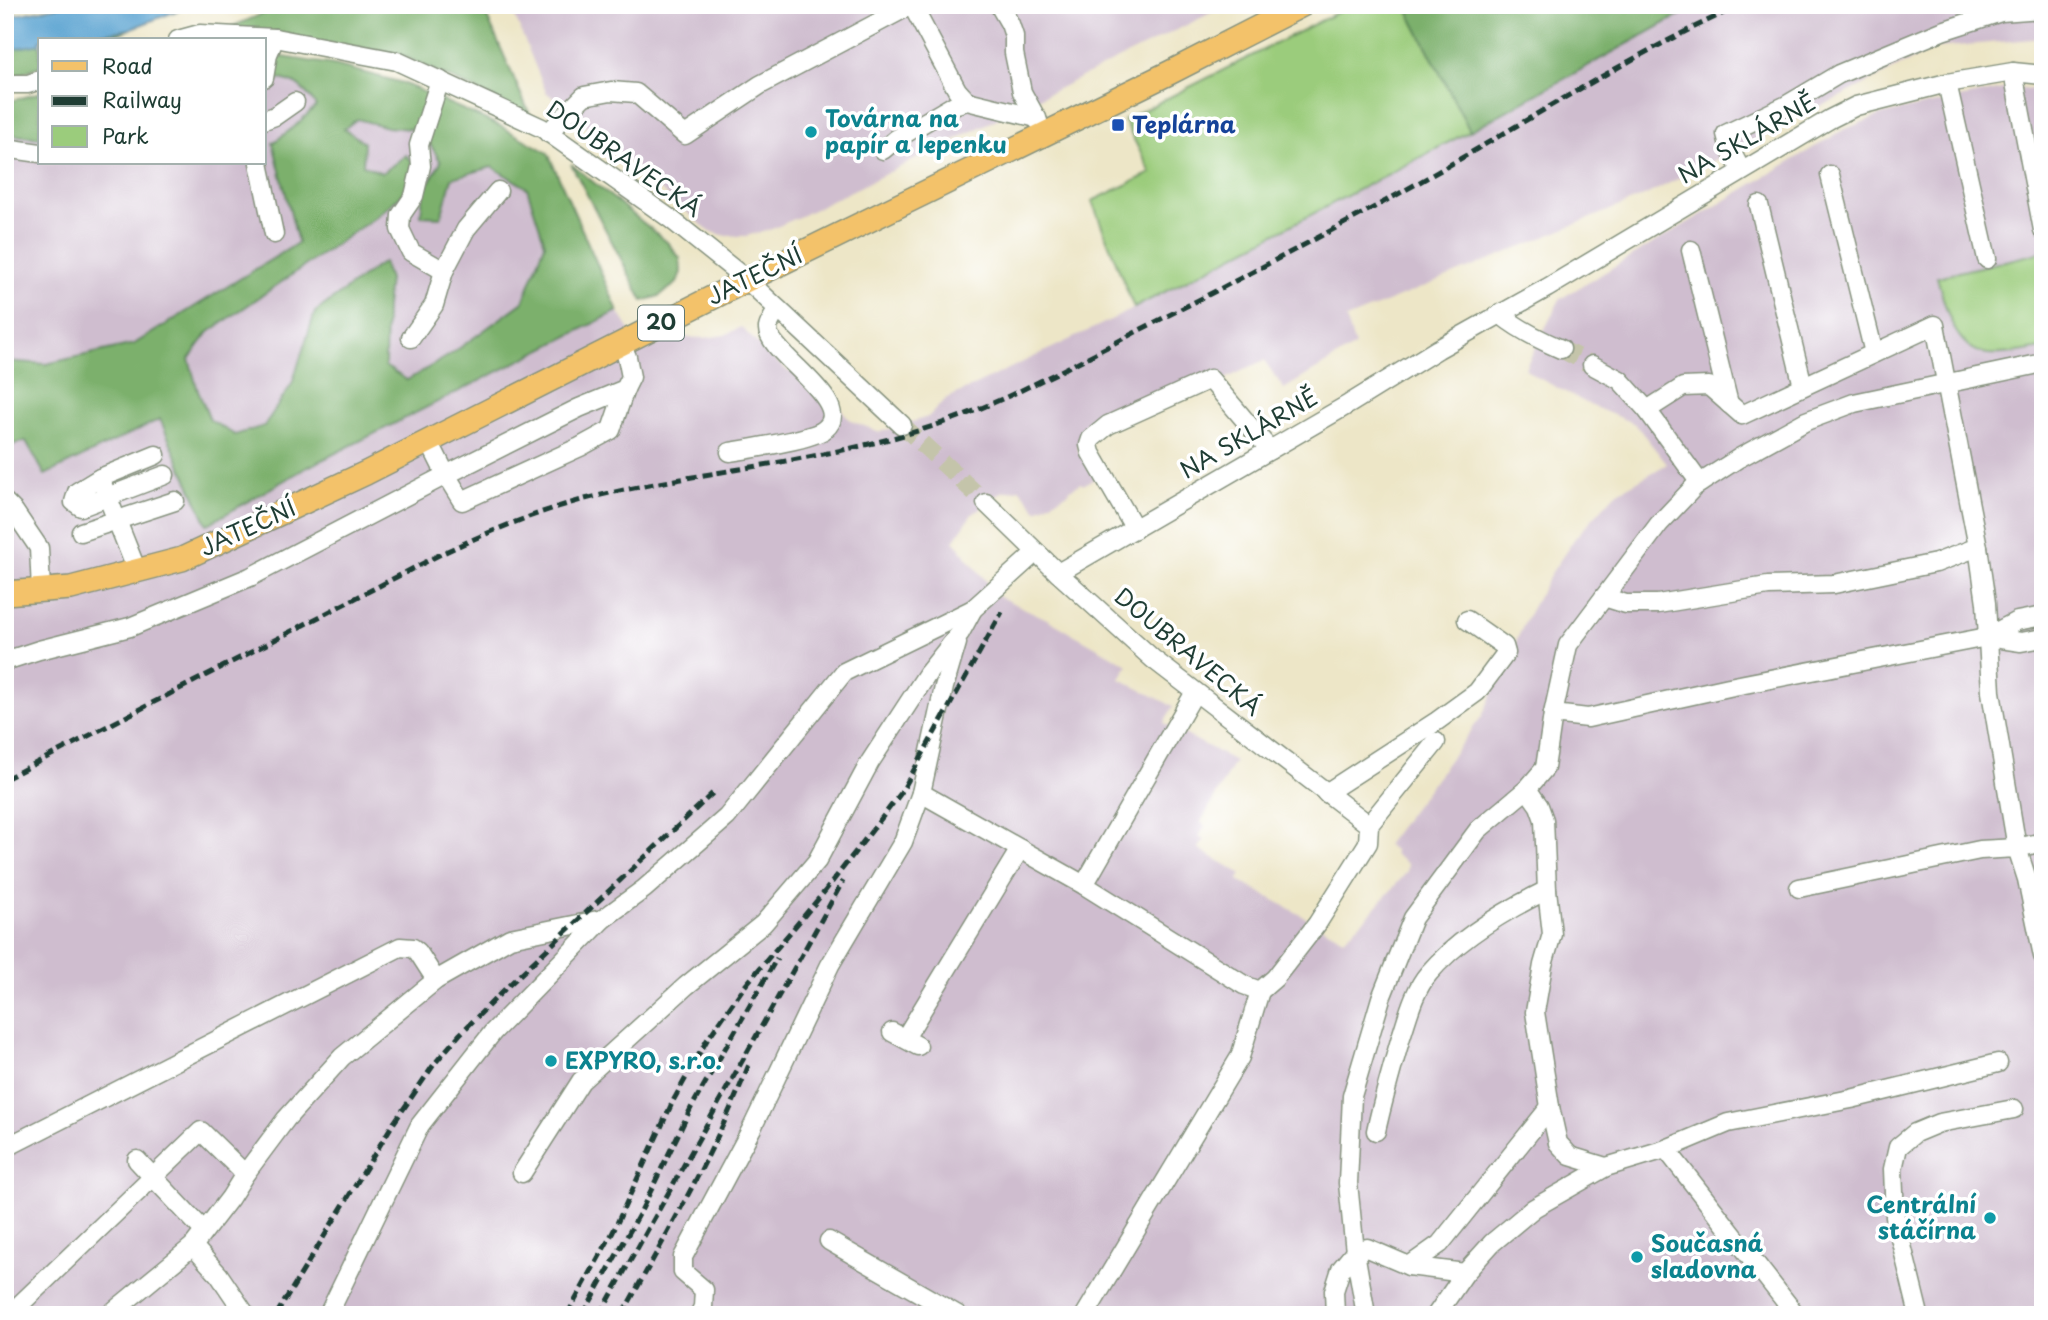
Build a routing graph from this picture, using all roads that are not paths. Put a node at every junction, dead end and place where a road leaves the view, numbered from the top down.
1 (911, 5) edge
2 (999, 5) edge
3 (1302, 5) edge
4 (2043, 9) edge
5 (185, 38) edge
6 (275, 38) junction
7 (266, 66) edge
8 (2013, 72) junction
9 (2043, 75) edge
10 (440, 80) junction
11 (38, 81) edge
12 (1947, 83) junction
13 (5, 84) edge
14 (295, 102) dead end
15 (967, 102) junction
16 (266, 119) edge
17 (1041, 126) junction
18 (548, 133) junction
19 (5, 148) edge
20 (883, 150) dead end
21 (38, 153) edge
22 (259, 164) edge
23 (1741, 170) junction
24 (1830, 175) dead end
25 (498, 191) dead end
26 (1759, 205) dead end
27 (2043, 230) edge
28 (274, 234) dead end
29 (1691, 250) dead end
30 (1987, 259) dead end
31 (444, 271) junction
32 (747, 280) junction
33 (778, 309) junction
34 (1500, 314) junction
35 (411, 338) dead end
36 (621, 343) junction
37 (1561, 349) tunnel mouth
38 (1874, 353) junction
39 (2043, 363) edge
40 (1592, 365) tunnel mouth
41 (1945, 384) junction
42 (1803, 386) junction
43 (625, 389) junction
44 (1729, 404) junction
45 (1647, 410) junction
46 (902, 425) tunnel mouth
47 (429, 441) junction
48 (1270, 450) junction
49 (730, 452) dead end
50 (156, 455) dead end
51 (165, 475) dead end
52 (446, 475) junction
53 (100, 478) junction
54 (1700, 483) junction
55 (108, 498) junction
56 (175, 501) dead end
57 (5, 502) edge
58 (986, 503) tunnel mouth
59 (117, 522) junction
60 (1135, 529) junction
61 (81, 532) dead end
62 (1978, 547) junction
63 (1036, 552) junction
64 (137, 571) junction
65 (1058, 573) junction
66 (41, 590) junction
67 (5, 593) edge
68 (1604, 597) junction
69 (973, 609) junction
70 (2043, 616) edge
71 (1467, 620) dead end
72 (960, 633) junction
73 (1987, 637) junction
74 (2043, 638) edge
75 (5, 661) edge
76 (1195, 692) junction
77 (1553, 714) junction
78 (1436, 743) dead end
79 (1527, 789) junction
80 (921, 793) junction
81 (1326, 793) junction
82 (1369, 825) junction
83 (2043, 842) edge
84 (2018, 848) junction
85 (1020, 849) junction
86 (1084, 885) junction
87 (1799, 888) dead end
88 (1547, 890) junction
89 (603, 919) junction
90 (2043, 956) edge
91 (436, 980) junction
92 (1260, 991) junction
93 (1381, 998) junction
94 (1410, 1007) junction
95 (905, 1039) dead end
96 (1998, 1063) dead end
97 (1550, 1107) junction
98 (2014, 1109) dead end
99 (1376, 1131) dead end
100 (5, 1148) edge
101 (1666, 1149) junction
102 (137, 1160) dead end
103 (1606, 1167) junction
104 (522, 1173) dead end
105 (244, 1174) junction
106 (154, 1177) junction
107 (204, 1231) junction
108 (830, 1241) dead end
109 (193, 1246) junction
110 (1355, 1252) junction
111 (1409, 1266) junction
112 (1465, 1273) junction
113 (9, 1315) edge
114 (109, 1315) edge
115 (246, 1315) edge
116 (328, 1315) edge
117 (699, 1315) edge
118 (958, 1315) edge
119 (1085, 1315) edge
120 (1335, 1315) edge
121 (1366, 1315) edge
122 (1436, 1315) edge
123 (1797, 1315) edge
124 (1919, 1315) edge

1 - 15 street
1 - 18 street
2 - 17 street
3 - 17 main road, JATEČNÍ / 20
4 - 23 street
5 - 6 street, DOUBRAVECKÁ
6 - 7 street
6 - 10 street, DOUBRAVECKÁ
8 - 9 street, NA SKLÁRNĚ
8 - 12 street, NA SKLÁRNĚ
8 - 27 street
10 - 18 street, DOUBRAVECKÁ
10 - 31 street
11 - 13 street
12 - 23 street, NA SKLÁRNĚ
12 - 30 street
14 - 16 street
15 - 17 street
15 - 20 street
17 - 32 main road, JATEČNÍ / 20
18 - 32 street, DOUBRAVECKÁ
19 - 21 street
22 - 28 street
23 - 34 street, NA SKLÁRNĚ
24 - 38 street
25 - 31 street
26 - 42 street
29 - 44 street
31 - 35 street
32 - 33 street, DOUBRAVECKÁ
32 - 36 main road, JATEČNÍ / 20
33 - 46 street, DOUBRAVECKÁ
33 - 49 street
34 - 37 street
34 - 48 street, NA SKLÁRNĚ
36 - 43 street
36 - 47 main road, JATEČNÍ / 20
38 - 41 street
38 - 42 street
39 - 41 street
40 - 45 street
41 - 54 street
41 - 62 street
42 - 44 street
43 - 52 street
43 - 52 street
44 - 45 street
45 - 54 street
47 - 52 street
47 - 64 main road, JATEČNÍ / 20
48 - 60 street, NA SKLÁRNĚ
48 - 60 street
50 - 53 street
51 - 55 street
52 - 75 street
53 - 55 street
53 - 55 street
54 - 68 street
55 - 59 street
56 - 59 street
57 - 66 street
58 - 63 street, DOUBRAVECKÁ
59 - 61 street
59 - 64 street
60 - 65 street, NA SKLÁRNĚ
62 - 68 street
62 - 73 street
63 - 65 street, DOUBRAVECKÁ
63 - 69 street
64 - 66 main road, JATEČNÍ / 20
65 - 76 street, DOUBRAVECKÁ
66 - 67 main road, JATEČNÍ / 20
68 - 77 street
69 - 72 street
69 - 89 street
70 - 73 street
71 - 81 street
72 - 80 street
72 - 104 street
73 - 74 street
73 - 77 street
73 - 84 street
76 - 81 street, DOUBRAVECKÁ
76 - 86 street
77 - 79 street
78 - 82 street
79 - 88 street
79 - 93 street
80 - 85 street
80 - 117 street
81 - 82 street, DOUBRAVECKÁ
82 - 92 street
83 - 84 street
84 - 87 street
84 - 90 street
85 - 86 street
85 - 95 street
86 - 92 street
88 - 94 street
88 - 97 street
89 - 91 street
89 - 116 street
91 - 100 street
91 - 105 street
92 - 119 street
93 - 94 street
93 - 110 street
94 - 99 street
96 - 101 street
97 - 103 street
97 - 111 street
98 - 124 street
101 - 103 street
101 - 123 street
102 - 106 street
103 - 112 street
105 - 106 street
105 - 107 street
106 - 107 street
106 - 113 street
107 - 109 street
108 - 118 street
109 - 114 street
109 - 115 street
110 - 111 street
110 - 120 street
110 - 121 street
111 - 112 street
112 - 122 street

